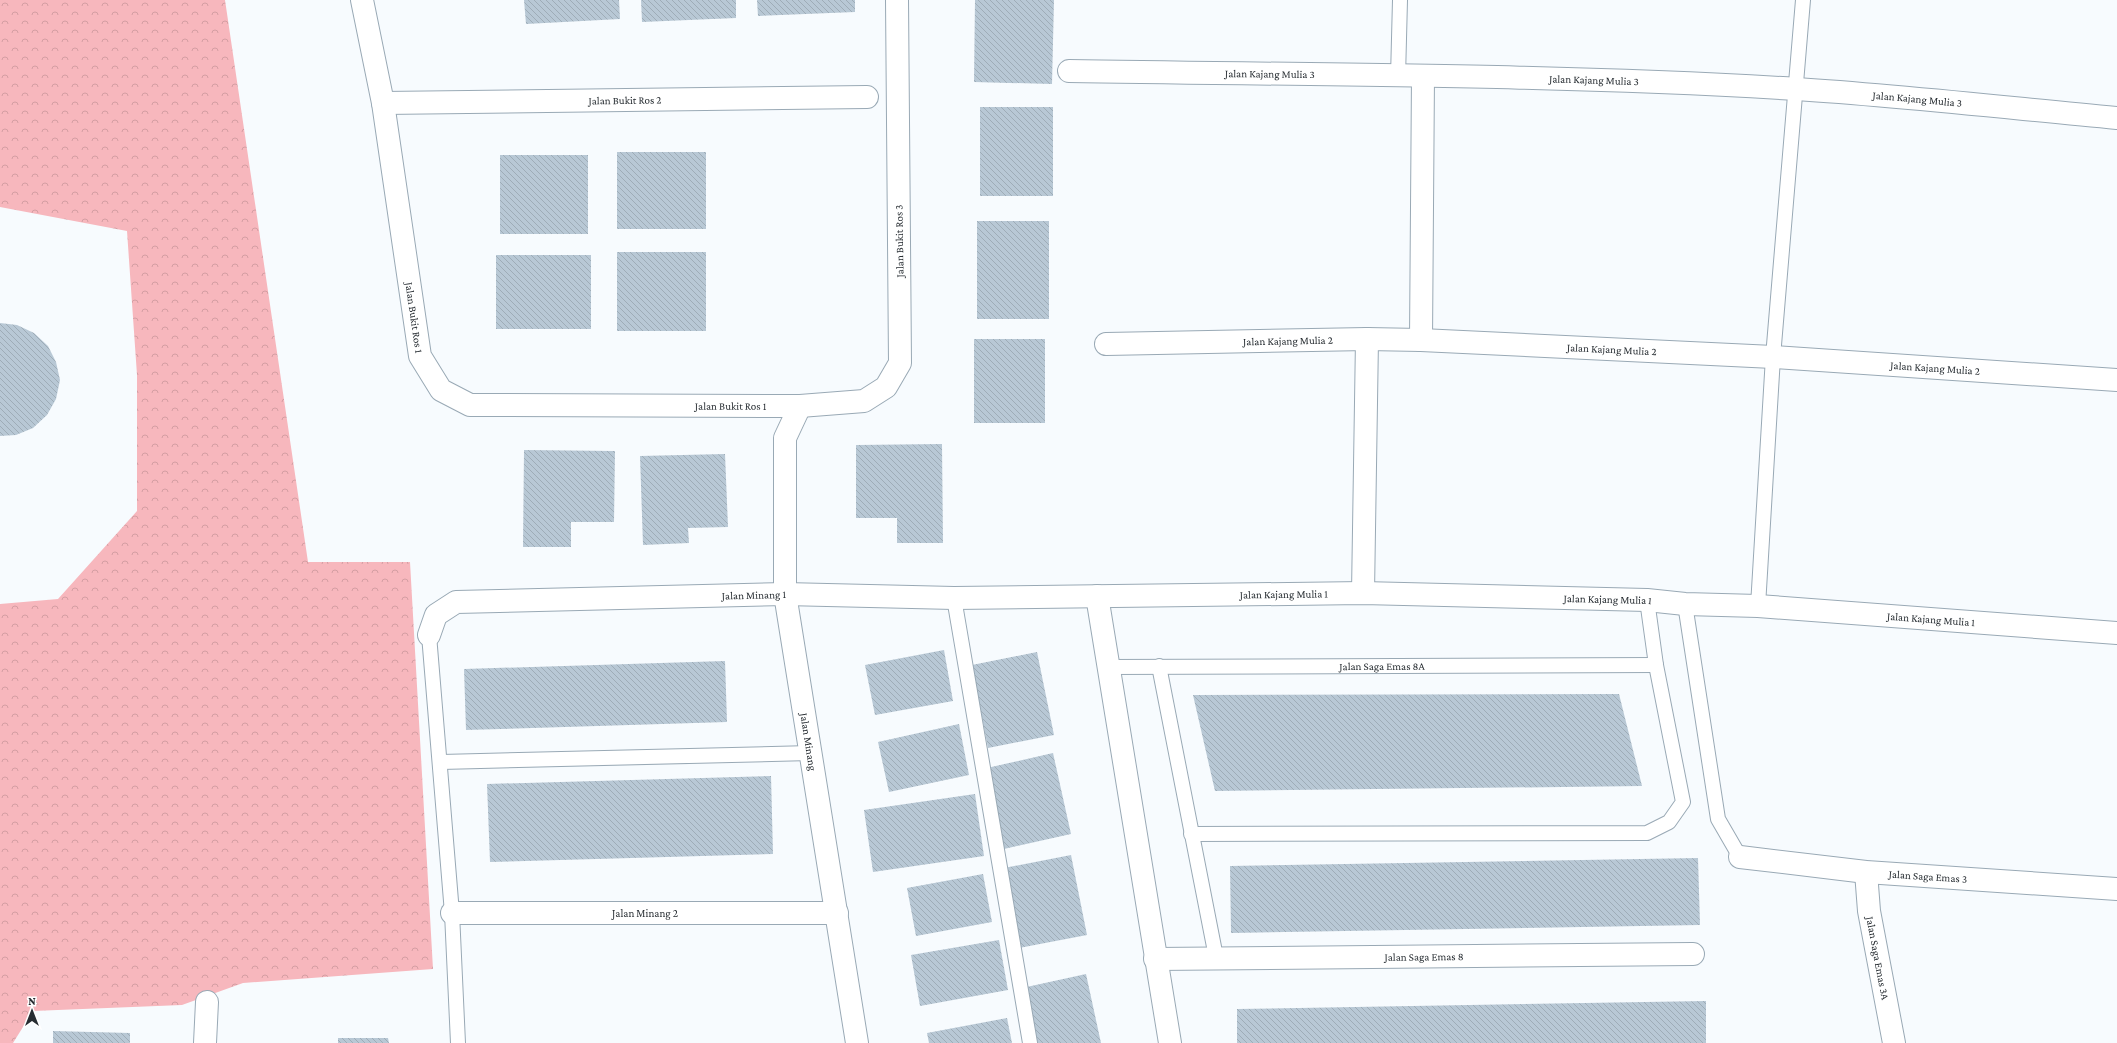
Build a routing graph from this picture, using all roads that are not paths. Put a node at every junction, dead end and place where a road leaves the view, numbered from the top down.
1 (362, 0) edge
2 (897, 0) edge
3 (1400, 0) edge
4 (1803, 0) edge
5 (1069, 71) dead end
6 (1423, 76) junction
7 (1398, 77) junction
8 (1797, 89) junction
9 (867, 97) dead end
10 (383, 103) junction
11 (2117, 118) edge
12 (1367, 339) junction
13 (1421, 340) junction
14 (1106, 344) dead end
15 (1773, 357) junction
16 (2117, 380) edge
17 (768, 406) junction
18 (800, 406) junction
19 (785, 438) junction
20 (1363, 593) junction
21 (785, 594) junction
22 (1097, 596) junction
23 (954, 598) junction
24 (1647, 600) junction
25 (1685, 604) junction
26 (1758, 606) junction
27 (2117, 633) edge
28 (429, 635) joint
29 (1656, 665) junction
30 (1159, 666) junction
31 (1108, 667) junction
32 (811, 753) junction
33 (441, 762) junction
34 (1190, 834) junction
35 (1740, 857) joint
36 (1866, 872) junction
37 (2117, 889) edge
38 (452, 913) junction
39 (837, 913) junction
40 (1693, 954) dead end
41 (1216, 957) junction
42 (1155, 959) junction
43 (208, 1002) dead end
44 (205, 1043) edge
45 (458, 1043) edge
46 (857, 1043) edge
47 (1030, 1043) edge
48 (1170, 1043) edge
49 (1894, 1043) edge

1 - 10 street, Jalan Bukit Ros 1
2 - 18 street, Jalan Bukit Ros 3
3 - 7 lane
4 - 8 lane
5 - 7 street, Jalan Kajang Mulia 3
6 - 7 street, Jalan Kajang Mulia 3
6 - 8 street, Jalan Kajang Mulia 3
6 - 13 street
8 - 11 street, Jalan Kajang Mulia 3
8 - 15 lane
9 - 10 street, Jalan Bukit Ros 2
10 - 17 street, Jalan Bukit Ros 1
12 - 13 street, Jalan Kajang Mulia 2
12 - 14 street, Jalan Kajang Mulia 2
12 - 20 street
13 - 15 street, Jalan Kajang Mulia 2
15 - 16 street, Jalan Kajang Mulia 2
15 - 26 lane
17 - 18 street, Jalan Bukit Ros 1
17 - 19 street, Jalan Minang
18 - 19 street, Jalan Minang
19 - 21 street, Jalan Minang
20 - 22 street, Jalan Kajang Mulia 1
20 - 24 street, Jalan Kajang Mulia 1
21 - 23 street, Jalan Minang 1
21 - 28 street, Jalan Minang 1
21 - 32 street, Jalan Minang
22 - 23 street, Jalan Minang 1
22 - 31 street
23 - 47 lane
24 - 25 street, Jalan Kajang Mulia 1
24 - 29 lane
25 - 26 street, Jalan Kajang Mulia 1
25 - 35 lane
26 - 27 street, Jalan Kajang Mulia 1
28 - 33 lane
29 - 30 lane, Jalan Saga Emas 8A
29 - 34 lane
30 - 31 lane, Jalan Saga Emas 8A
30 - 34 lane
31 - 42 street
32 - 33 lane
32 - 39 street, Jalan Minang
33 - 38 lane
34 - 41 lane
35 - 36 street, Jalan Saga Emas 3
36 - 37 street, Jalan Saga Emas 3
36 - 49 street, Jalan Saga Emas 3A
38 - 39 street, Jalan Minang 2
38 - 45 lane
39 - 46 street, Jalan Minang
40 - 41 street, Jalan Saga Emas 8
41 - 42 street, Jalan Saga Emas 8
42 - 48 street
43 - 44 street

